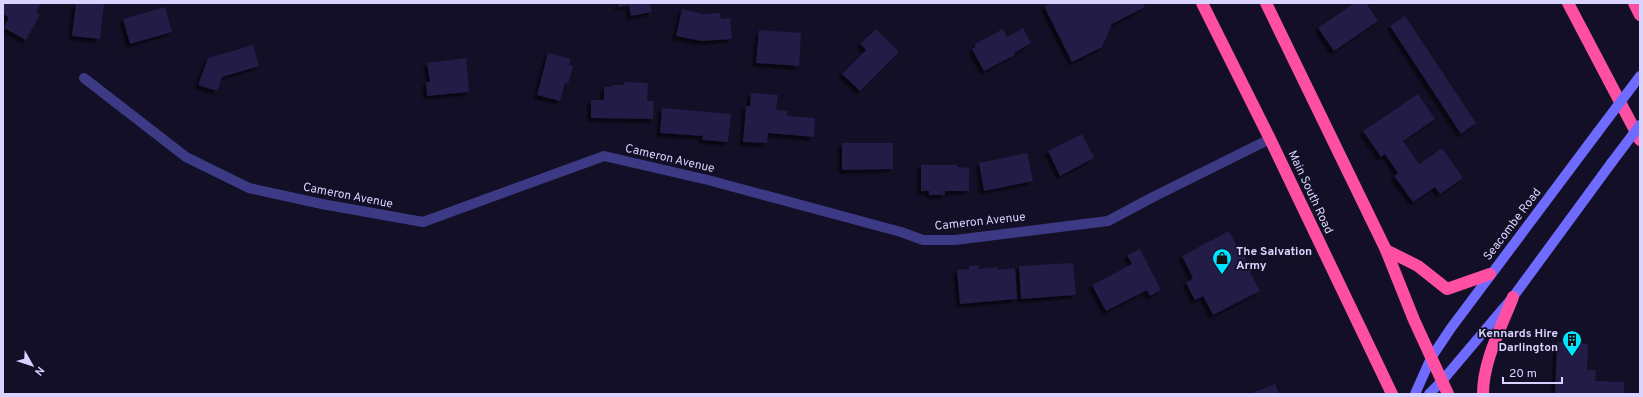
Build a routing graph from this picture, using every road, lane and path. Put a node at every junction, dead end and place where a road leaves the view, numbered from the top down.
1 (1202, 3) edge
2 (1266, 3) edge
3 (1568, 3) edge
4 (1634, 3) edge
5 (1640, 15) edge
6 (1640, 76) edge
7 (84, 78) dead end
8 (1640, 125) edge
9 (1270, 139) junction
10 (1640, 140) edge
11 (1386, 250) junction
12 (1490, 274) junction
13 (1513, 297) junction
14 (1432, 358) junction
15 (1442, 381) junction
16 (1392, 394) edge
17 (1415, 394) edge
18 (1429, 394) edge
19 (1448, 394) edge
20 (1483, 394) edge

1 - 9 highway, Main South Road
2 - 11 highway
3 - 10 highway
4 - 5 highway
6 - 12 main road, Seacombe Road, bridge
7 - 9 street, Cameron Avenue
8 - 13 main road, bridge
9 - 16 highway, Main South Road
11 - 12 highway
11 - 14 highway
12 - 14 main road, Seacombe Road
13 - 15 main road
13 - 20 highway
14 - 15 highway
14 - 17 main road, Seacombe Road
15 - 18 main road
15 - 19 highway

